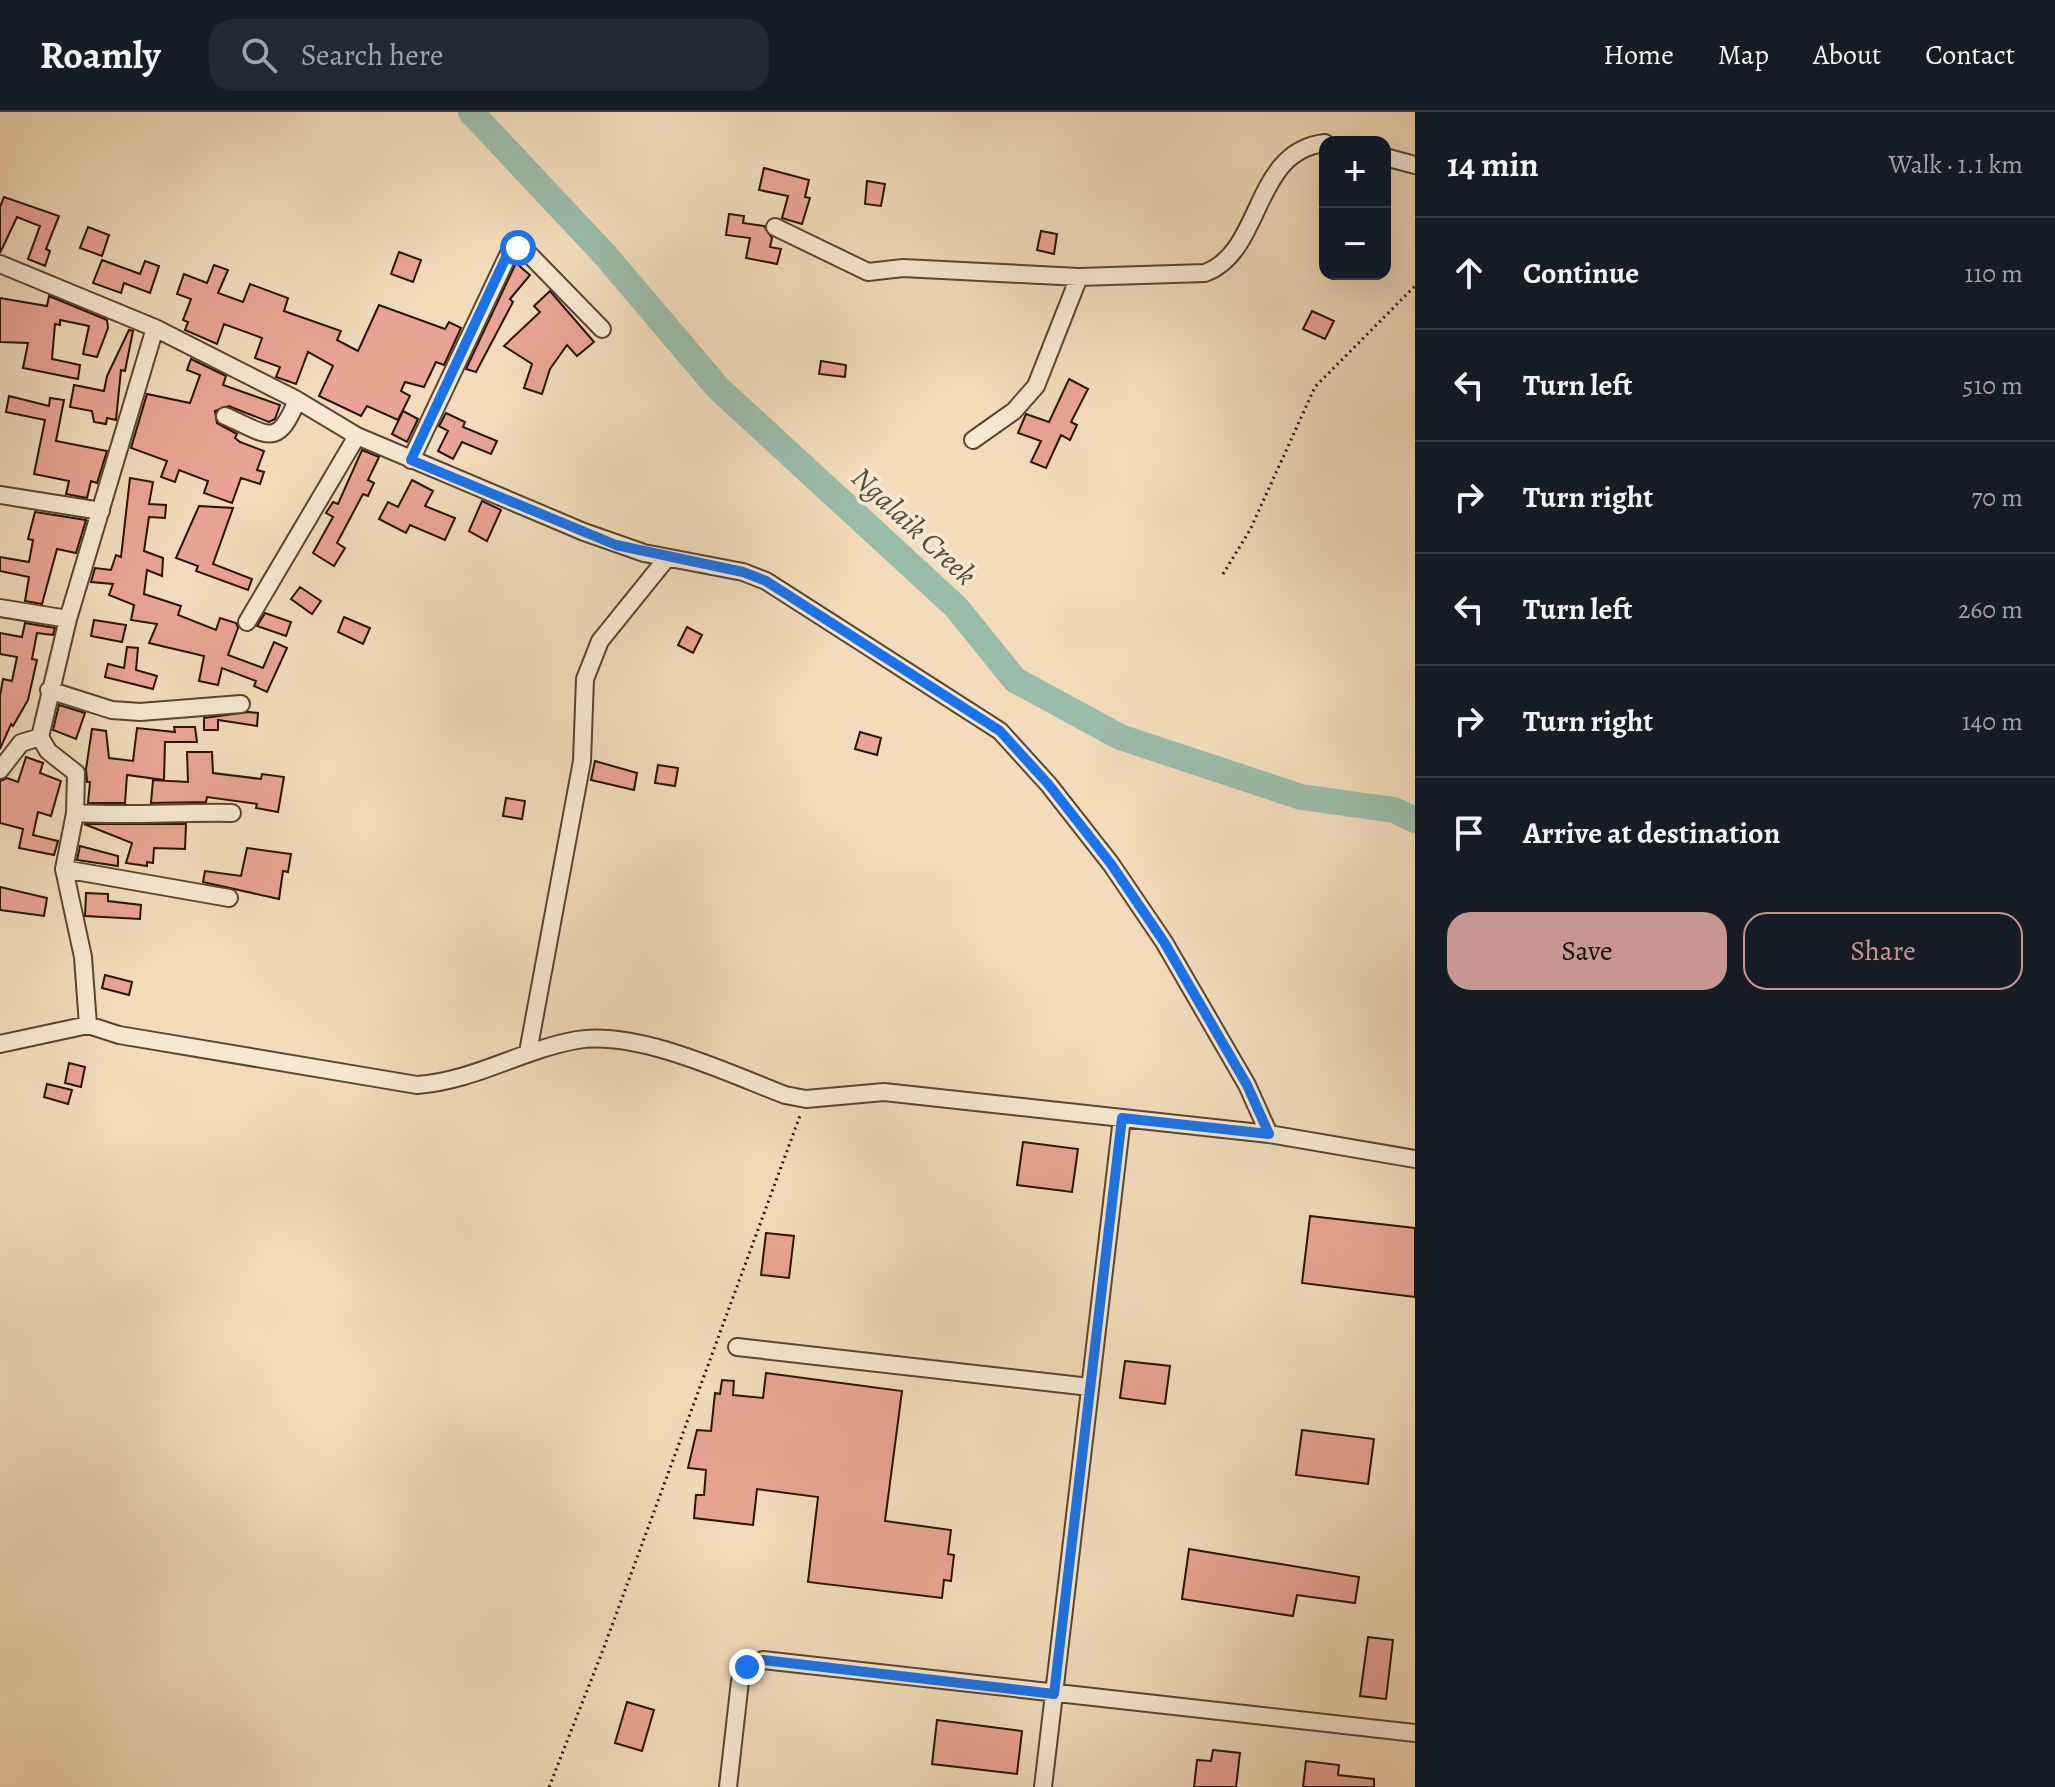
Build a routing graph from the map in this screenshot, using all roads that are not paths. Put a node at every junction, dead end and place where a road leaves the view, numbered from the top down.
1 (1319, 144) edge
2 (1391, 159) edge
3 (1415, 165) edge
4 (775, 227) dead end
5 (0, 264) edge
6 (1079, 277) junction
7 (155, 328) junction
8 (602, 329) dead end
9 (297, 400) junction
10 (225, 416) dead end
11 (357, 436) junction
12 (973, 440) dead end
13 (411, 460) junction
14 (0, 495) edge
15 (101, 511) junction
16 (667, 558) junction
17 (0, 608) edge
18 (68, 619) junction
19 (247, 622) dead end
20 (49, 690) junction
21 (241, 704) dead end
22 (40, 737) junction
23 (0, 770) edge
24 (75, 813) junction
25 (232, 813) dead end
26 (64, 869) junction
27 (229, 898) dead end
28 (88, 1025) junction
29 (0, 1044) edge
30 (528, 1052) junction
31 (1122, 1118) junction
32 (1269, 1134) junction
33 (1415, 1159) edge
34 (737, 1347) dead end
35 (1090, 1387) junction
36 (1054, 1694) junction
37 (1415, 1733) edge
38 (728, 1787) edge
39 (1043, 1787) edge

1 - 6 street
2 - 3 street
4 - 6 street
5 - 7 street
6 - 12 street
7 - 9 street
7 - 15 street
8 - 13 street
9 - 10 street
9 - 11 street
11 - 13 street
11 - 19 street
13 - 16 street
14 - 15 street
15 - 18 street
16 - 30 street
16 - 32 street
17 - 18 street
18 - 20 street
20 - 21 street
20 - 22 street
22 - 23 street
22 - 24 street
24 - 25 street
24 - 26 street
26 - 27 street
26 - 28 street
28 - 29 street
28 - 30 street
30 - 31 street
31 - 32 street
31 - 35 street
32 - 33 street
34 - 35 street
35 - 36 street
36 - 37 street
36 - 38 street
36 - 39 street

